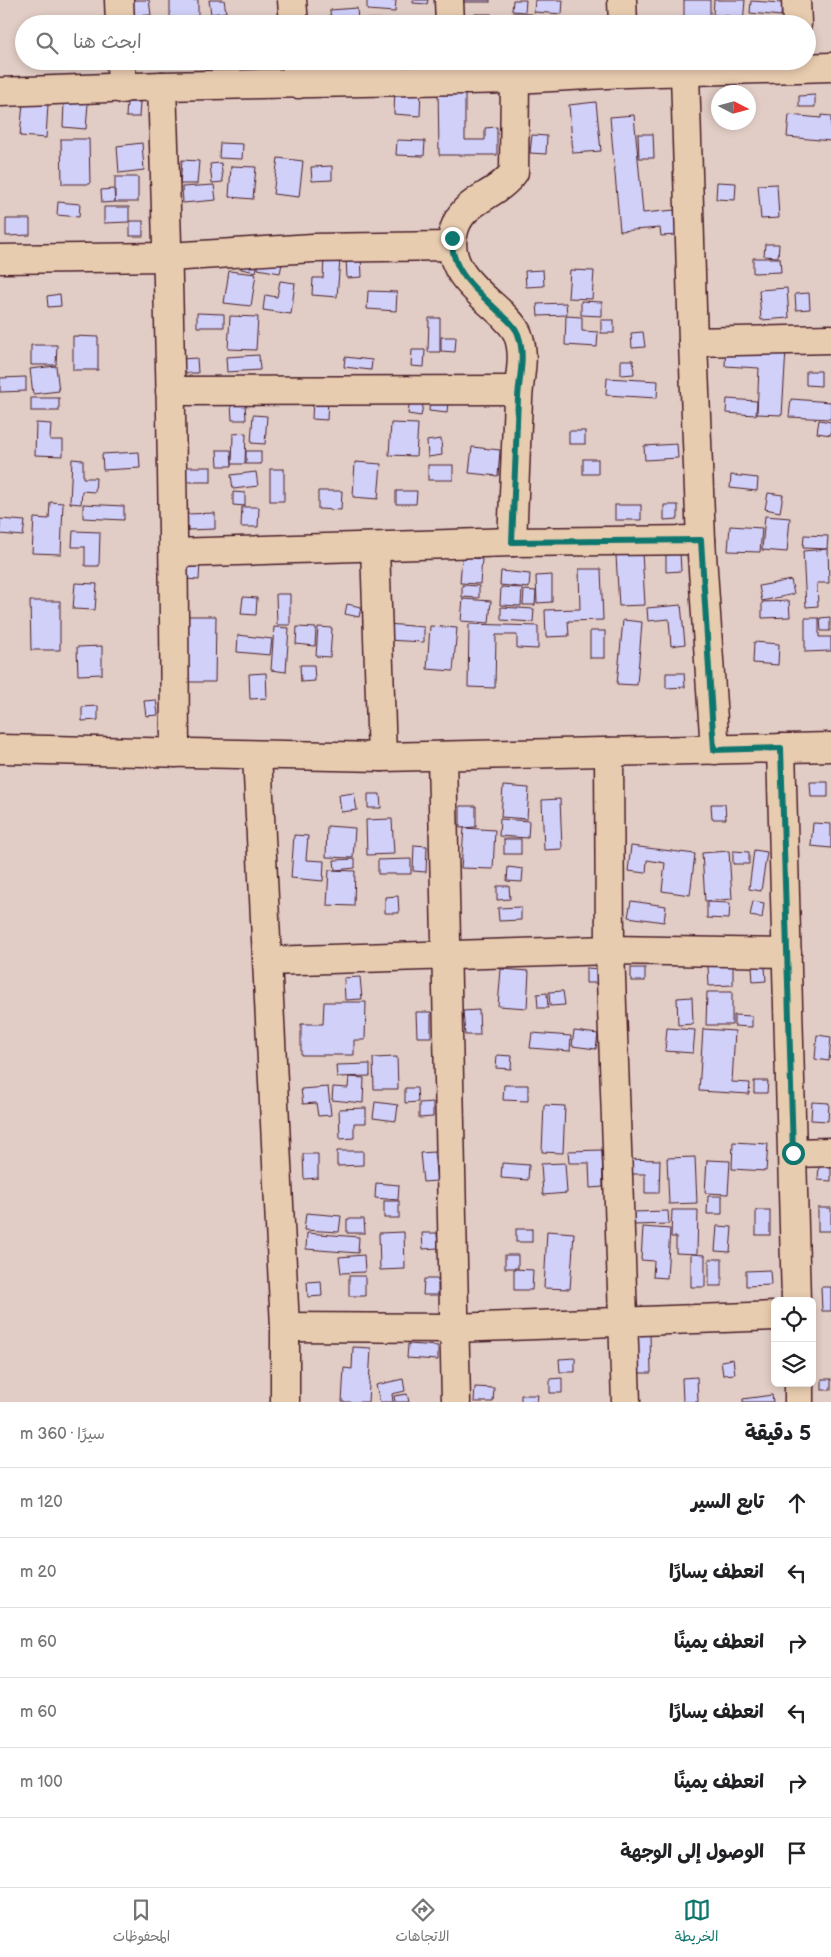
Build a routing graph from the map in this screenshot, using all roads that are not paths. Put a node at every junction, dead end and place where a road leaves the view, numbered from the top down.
1 (119, 0) edge
2 (292, 0) edge
3 (449, 0) edge
4 (622, 0) edge
5 (796, 0) edge
6 (120, 15) edge
7 (293, 15) edge
8 (450, 15) edge
9 (623, 15) edge
10 (797, 15) edge
11 (816, 66) edge
12 (831, 67) edge
13 (121, 70) edge
14 (598, 70) edge
15 (661, 70) edge
16 (717, 70) edge
17 (451, 71) edge
18 (685, 72) junction
19 (297, 73) edge
20 (515, 79) junction
21 (162, 86) junction
22 (122, 89) junction
23 (0, 92) edge
24 (452, 246) junction
25 (168, 257) junction
26 (0, 259) edge
27 (831, 339) edge
28 (693, 342) junction
29 (518, 390) junction
30 (170, 392) junction
31 (701, 540) junction
32 (512, 542) junction
33 (375, 547) junction
34 (174, 553) junction
35 (831, 747) edge
36 (0, 748) edge
37 (781, 748) junction
38 (714, 750) junction
39 (609, 752) junction
40 (175, 753) junction
41 (257, 755) junction
42 (442, 756) junction
43 (382, 757) junction
44 (610, 950) junction
45 (787, 953) junction
46 (446, 956) junction
47 (268, 962) junction
48 (831, 1152) edge
49 (793, 1153) junction
50 (796, 1297) edge
51 (771, 1316) edge
52 (623, 1321) junction
53 (285, 1326) junction
54 (453, 1328) junction
55 (799, 1387) edge
56 (285, 1402) edge
57 (456, 1402) edge
58 (626, 1402) edge
59 (799, 1402) edge

1 - 6 street
2 - 7 street
3 - 8 street
4 - 9 street
5 - 10 street
11 - 12 street
13 - 22 street
14 - 20 street
15 - 18 street
16 - 18 street
17 - 19 street
17 - 20 street
18 - 28 street
19 - 21 street
20 - 24 street
21 - 22 street
21 - 25 street
22 - 23 street
24 - 25 street
24 - 29 street
25 - 26 street
25 - 30 street
27 - 28 street
28 - 31 street
29 - 30 street
29 - 32 street
30 - 34 street
31 - 32 street
31 - 38 street
32 - 33 street
33 - 34 street
33 - 43 street
34 - 40 street
35 - 37 street
36 - 40 street
37 - 38 street
37 - 45 street
38 - 39 street
39 - 42 street
39 - 44 street
40 - 41 street
41 - 43 street
41 - 47 street
42 - 43 street
42 - 46 street
44 - 45 street
44 - 46 street
44 - 52 street
45 - 49 street
46 - 47 street
46 - 54 street
47 - 53 street
48 - 49 street
49 - 50 street
51 - 52 street
52 - 54 street
52 - 58 street
53 - 54 street
53 - 56 street
54 - 57 street
55 - 59 street

